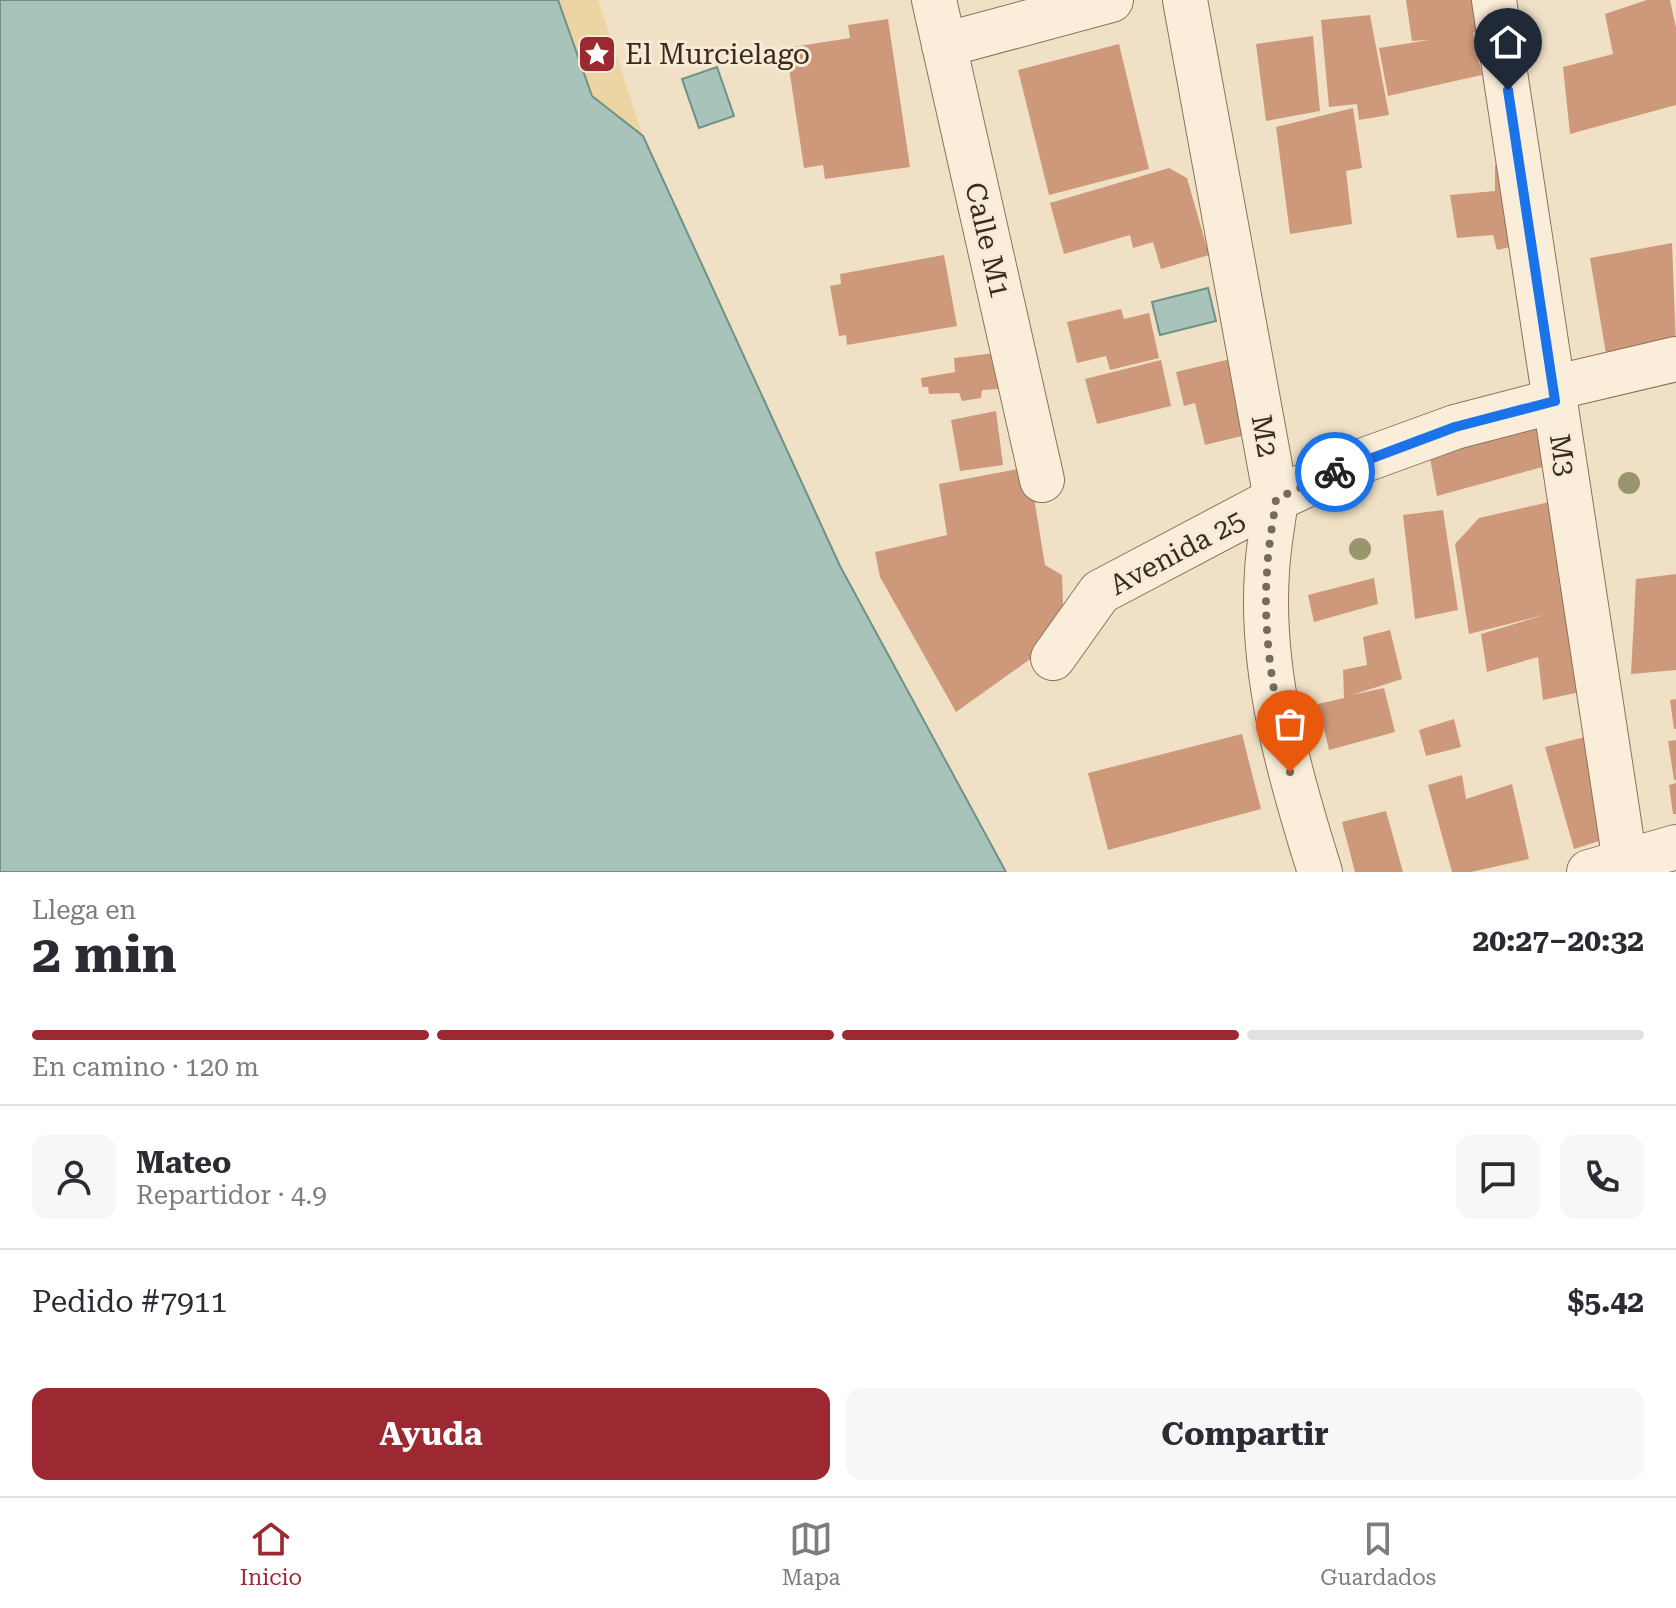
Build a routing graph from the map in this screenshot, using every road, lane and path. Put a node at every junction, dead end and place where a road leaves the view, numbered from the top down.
1 (934, 0) edge
2 (1111, 0) edge
3 (1185, 0) edge
4 (1494, 0) edge
5 (944, 45) junction
6 (1676, 359) edge
7 (1554, 395) junction
8 (1042, 480) dead end
9 (1276, 499) junction
10 (1053, 658) dead end
11 (1676, 847) edge
12 (1607, 867) edge
13 (1320, 872) edge

1 - 5 street, Calle M1
2 - 5 street
3 - 9 street, M2
4 - 7 street, M3
5 - 8 street, Calle M1
6 - 7 street, Avenida 25
7 - 9 street, Avenida 25
7 - 12 street, M3
9 - 10 street, Avenida 25
9 - 13 street, M2
11 - 12 street

